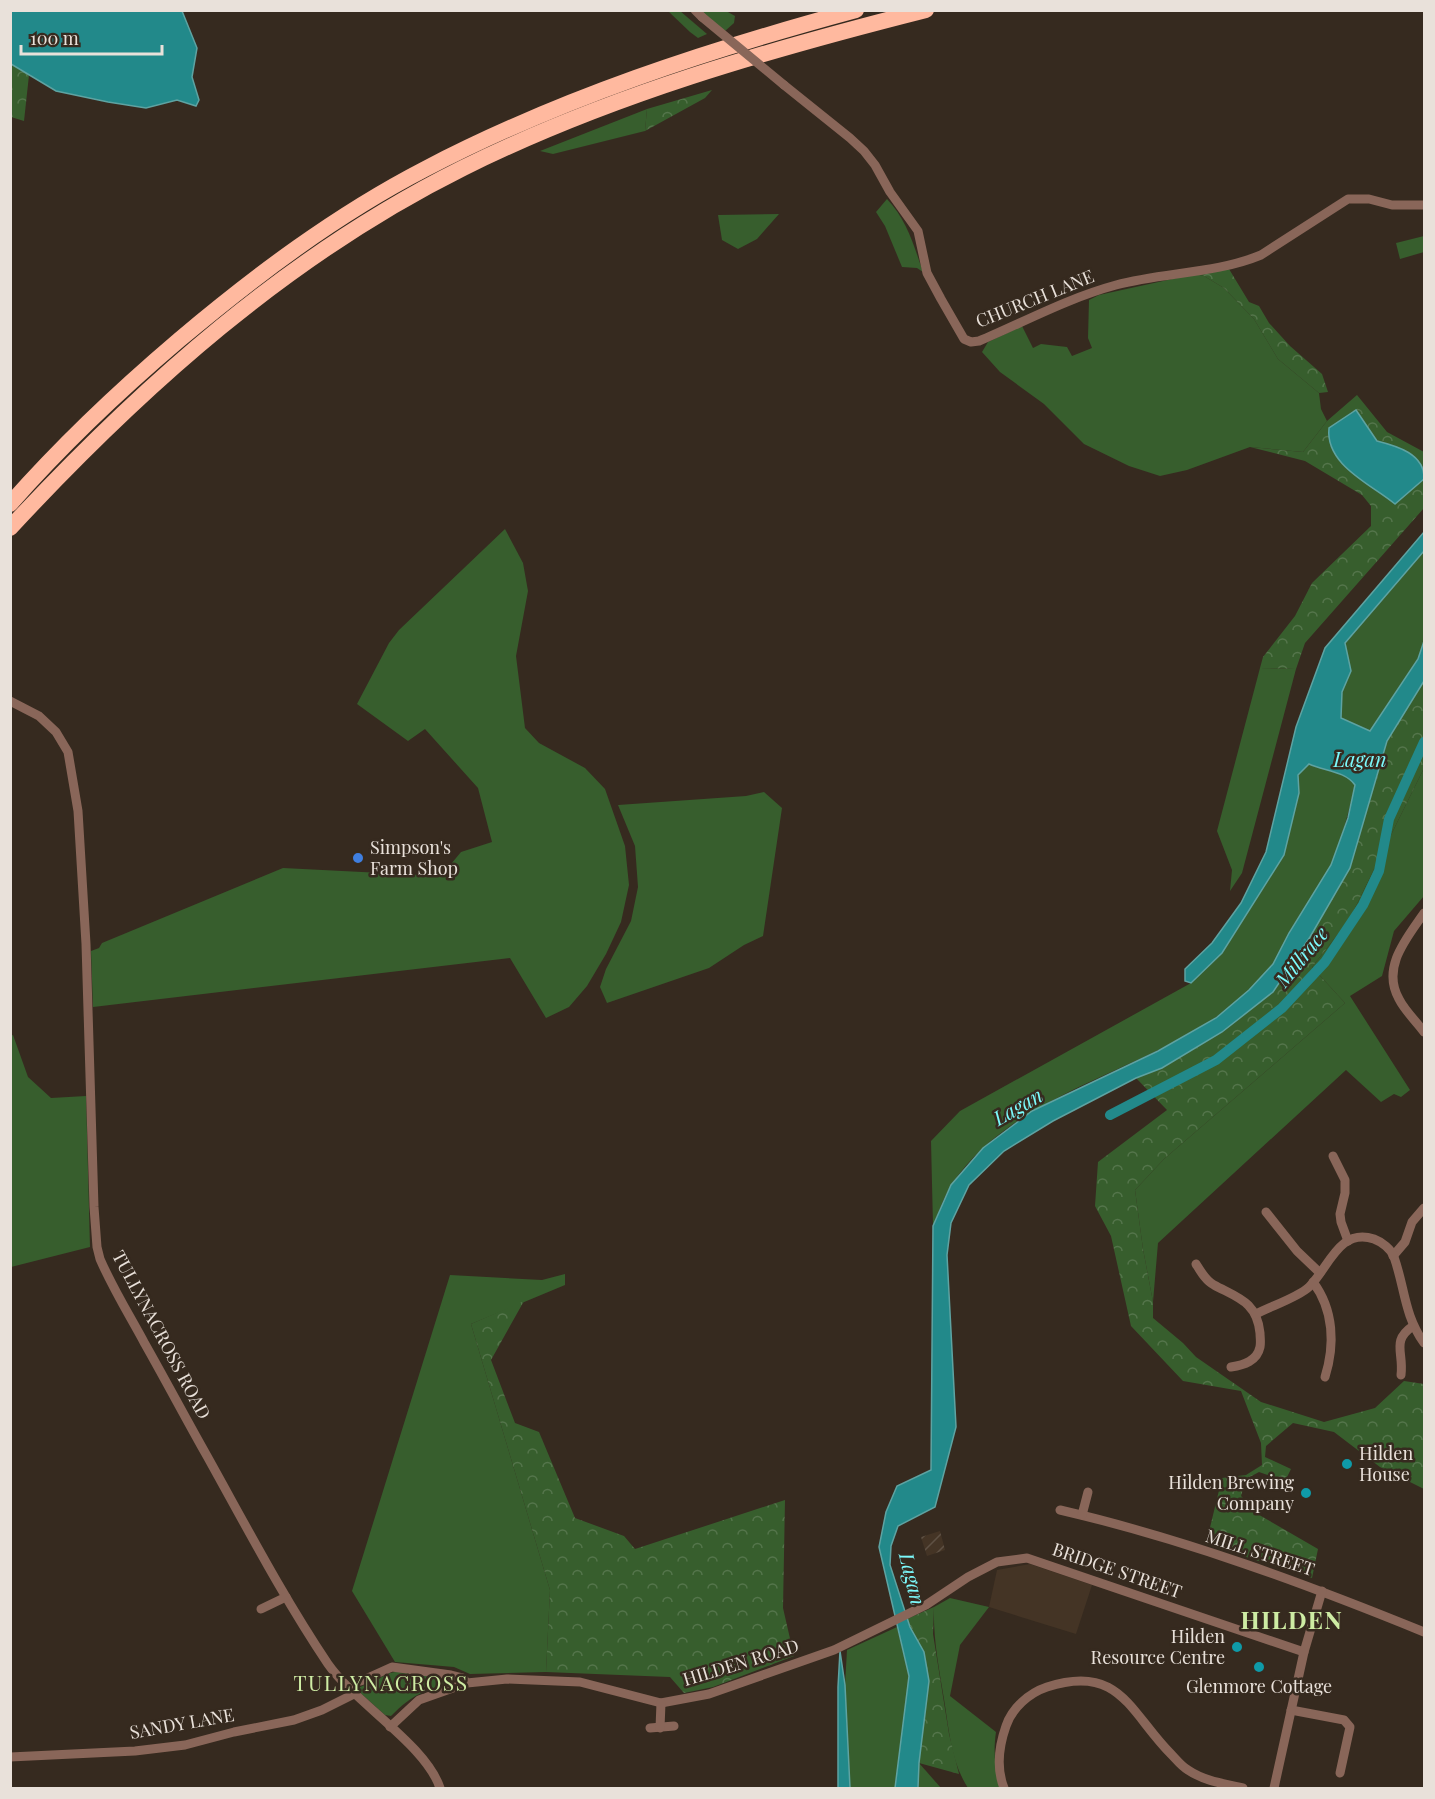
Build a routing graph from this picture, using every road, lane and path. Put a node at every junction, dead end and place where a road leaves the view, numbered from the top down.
1 (856, 10) edge
2 (926, 10) edge
3 (698, 14) edge
4 (1425, 205) edge
5 (10, 504) edge
6 (10, 528) edge
7 (10, 701) edge
8 (1425, 913) edge
9 (1425, 1032) edge
10 (1333, 1156) dead end
11 (1425, 1208) edge
12 (1266, 1212) dead end
13 (1348, 1241) junction
14 (1393, 1256) junction
15 (1196, 1264) dead end
16 (1320, 1272) junction
17 (1313, 1282) junction
18 (1256, 1314) junction
19 (1413, 1326) junction
20 (1425, 1343) edge
21 (1232, 1367) dead end
22 (1401, 1375) dead end
23 (1325, 1377) dead end
24 (1088, 1492) dead end
25 (1060, 1510) dead end
26 (1082, 1515) junction
27 (1322, 1591) junction
28 (286, 1597) junction
29 (261, 1609) dead end
30 (878, 1628) joint
31 (1425, 1632) edge
32 (1304, 1652) junction
33 (361, 1681) dead end
34 (467, 1683) junction
35 (354, 1694) junction
36 (661, 1702) junction
37 (1291, 1710) junction
38 (674, 1726) dead end
39 (390, 1727) junction
40 (650, 1728) dead end
41 (660, 1728) junction
42 (10, 1757) edge
43 (1340, 1773) dead end
44 (440, 1788) edge
45 (1004, 1788) edge
46 (1244, 1788) edge
47 (1274, 1788) edge

1 - 5 highway
2 - 6 highway
3 - 4 street, CHURCH LANE, bridge
7 - 28 street, TULLYNACROSS ROAD
8 - 9 street
10 - 13 street
11 - 14 street
12 - 16 street
13 - 14 street
13 - 16 street
14 - 19 street
15 - 18 street
16 - 17 street
17 - 18 street
17 - 23 street
18 - 21 street
19 - 20 street
19 - 22 street
24 - 26 street
25 - 26 street, MILL STREET
26 - 27 street, MILL STREET
27 - 31 street, MILL STREET
27 - 32 street
28 - 29 street
28 - 35 street, TULLYNACROSS ROAD
30 - 32 street, BRIDGE STREET
30 - 36 street, HILDEN ROAD
32 - 37 street
33 - 34 street, HILDEN ROAD
34 - 36 street, HILDEN ROAD
34 - 39 street, HILDEN ROAD
35 - 39 street, TULLYNACROSS ROAD
35 - 42 street, SANDY LANE
36 - 41 street
37 - 43 street
37 - 47 street
38 - 41 street
39 - 44 street, TULLYNACROSS ROAD
40 - 41 street
45 - 46 street

